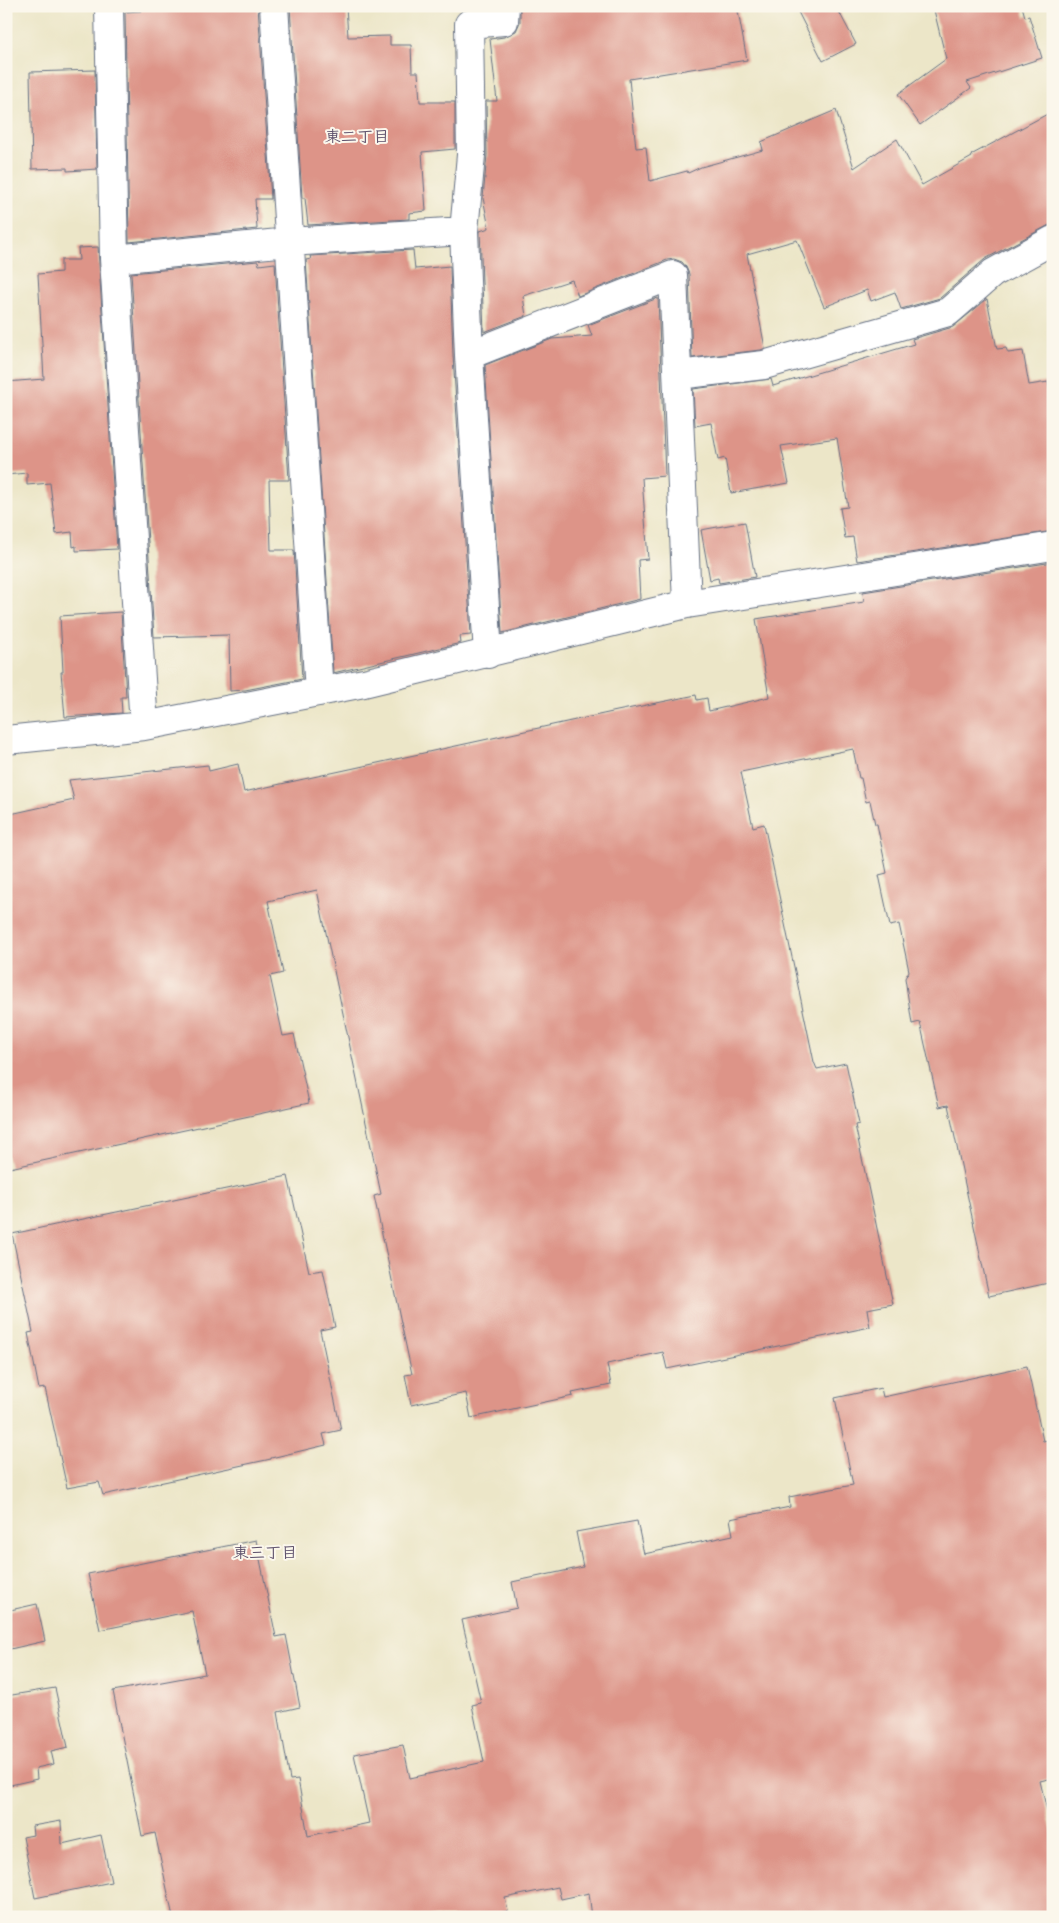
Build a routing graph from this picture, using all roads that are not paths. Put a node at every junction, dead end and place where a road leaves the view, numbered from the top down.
1 (109, 6) edge
2 (274, 6) edge
3 (505, 6) edge
4 (464, 232) junction
5 (1053, 240) edge
6 (289, 242) junction
7 (114, 259) junction
8 (469, 355) junction
9 (678, 375) junction
10 (1053, 546) edge
11 (687, 604) junction
12 (488, 654) junction
13 (319, 692) junction
14 (144, 726) junction
15 (6, 740) edge

1 - 7 street
2 - 6 street
3 - 4 street
4 - 6 street
4 - 8 street
5 - 9 street
6 - 7 street
6 - 13 street
7 - 14 street
8 - 9 street
8 - 12 street
9 - 11 street
10 - 11 street
11 - 12 street
12 - 13 street
13 - 14 street
14 - 15 street

